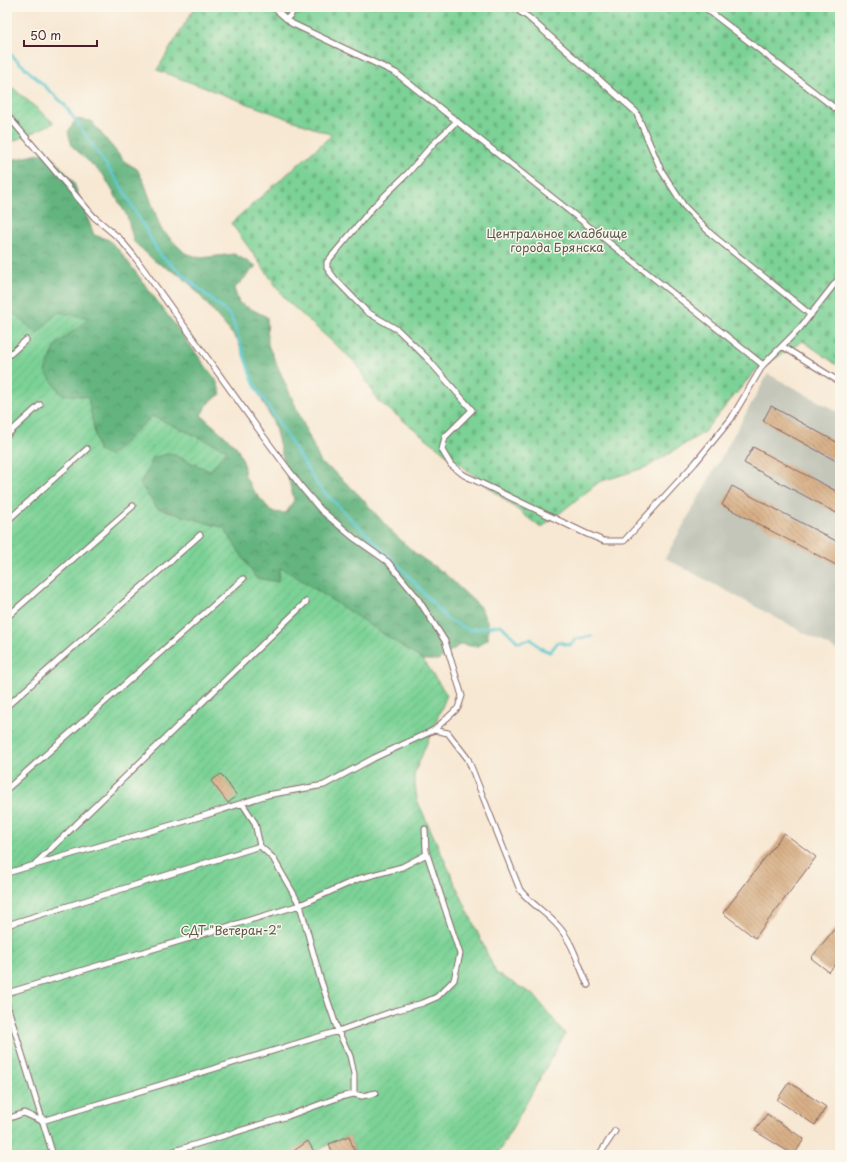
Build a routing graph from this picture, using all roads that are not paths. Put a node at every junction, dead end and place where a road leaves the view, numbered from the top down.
1 (273, 7) edge
2 (297, 7) edge
3 (513, 7) edge
4 (704, 7) edge
5 (287, 19) junction
6 (840, 112) edge
7 (7, 115) edge
8 (457, 121) junction
9 (840, 277) edge
10 (811, 314) junction
11 (26, 340) dead end
12 (782, 346) junction
13 (7, 357) edge
14 (763, 365) junction
15 (840, 382) edge
16 (40, 405) dead end
17 (7, 435) edge
18 (87, 449) dead end
19 (133, 506) dead end
20 (7, 521) edge
21 (200, 535) dead end
22 (243, 579) dead end
23 (306, 602) dead end
24 (7, 617) edge
25 (7, 706) edge
26 (434, 730) junction
27 (7, 789) edge
28 (242, 803) junction
29 (425, 829) dead end
30 (260, 846) junction
31 (427, 854) junction
32 (33, 866) junction
33 (7, 873) edge
34 (300, 905) junction
35 (7, 925) edge
36 (588, 985) dead end
37 (7, 993) edge
38 (7, 1005) edge
39 (9, 1019) edge
40 (338, 1031) junction
41 (376, 1093) dead end
42 (354, 1094) junction
43 (7, 1119) edge
44 (42, 1121) junction
45 (615, 1131) dead end
46 (52, 1155) edge
47 (161, 1155) edge
48 (599, 1155) edge

1 - 5 lane
2 - 5 lane
3 - 10 lane
4 - 6 lane
5 - 8 lane
7 - 26 lane
8 - 14 lane
8 - 14 lane
9 - 10 lane
10 - 12 lane
11 - 13 lane
12 - 14 lane
12 - 15 lane
16 - 17 lane
18 - 20 lane
19 - 24 lane
21 - 25 lane
22 - 27 lane
23 - 32 lane
26 - 28 lane
26 - 36 lane
28 - 30 lane
28 - 32 lane
29 - 31 lane
30 - 34 lane
30 - 35 lane
31 - 34 lane
31 - 40 lane
32 - 33 lane
34 - 37 lane
34 - 40 lane
38 - 39 lane
39 - 44 lane
40 - 42 lane
40 - 44 lane
41 - 42 lane
42 - 47 lane
43 - 44 lane
44 - 46 lane
45 - 48 lane

